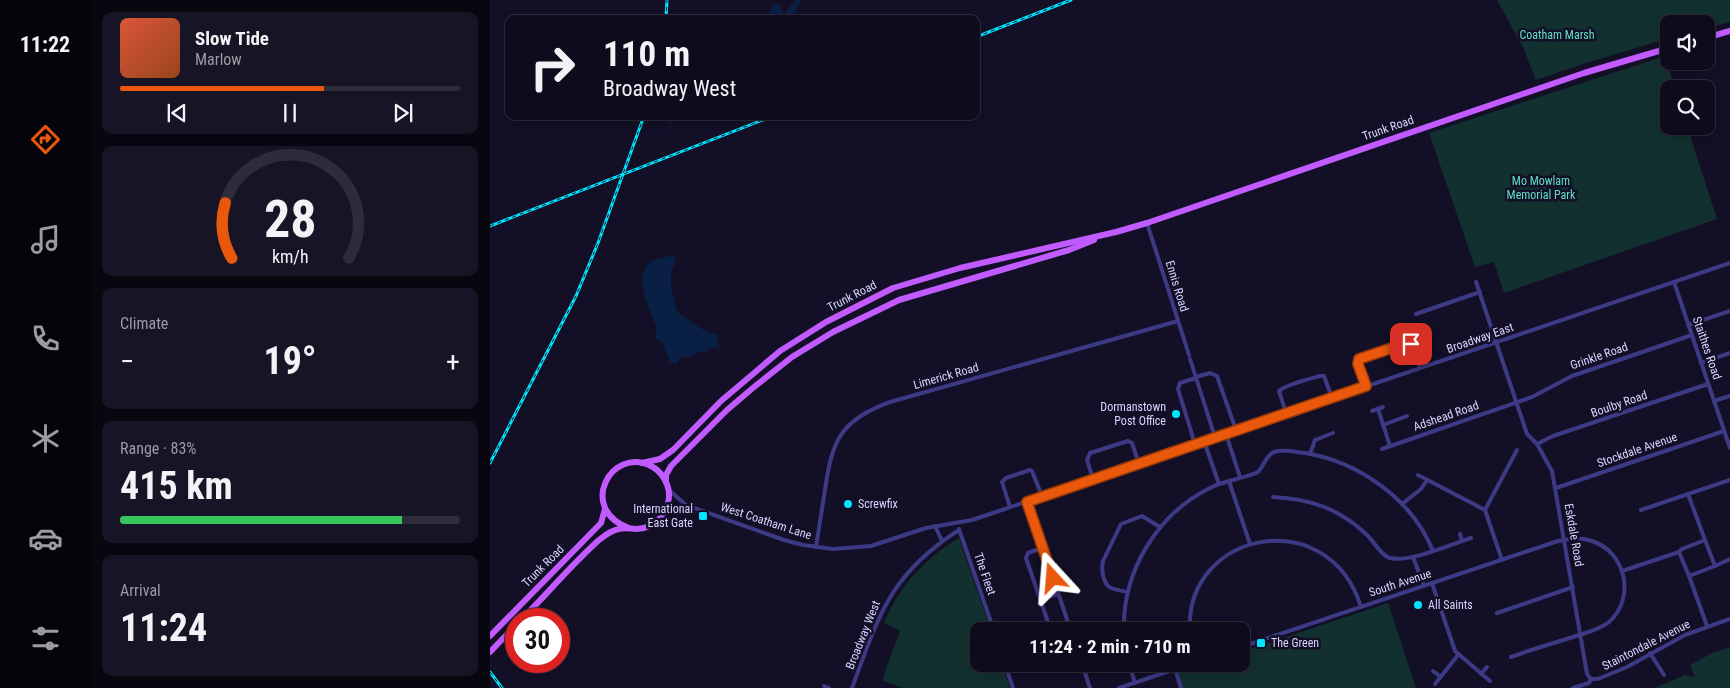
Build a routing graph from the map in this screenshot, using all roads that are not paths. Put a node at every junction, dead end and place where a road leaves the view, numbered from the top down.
1 (1730, 32) edge
2 (1715, 36) edge
3 (1660, 51) edge
4 (1147, 223) junction
5 (1116, 232) junction
6 (1730, 264) edge
7 (1476, 282) dead end
8 (1674, 282) junction
9 (1480, 292) junction
10 (1730, 311) edge
11 (1416, 314) dead end
12 (1178, 321) junction
13 (1688, 325) junction
14 (1692, 335) junction
15 (1496, 342) junction
16 (1730, 353) edge
17 (1701, 363) junction
18 (1420, 368) junction
19 (1196, 377) junction
20 (1708, 384) junction
21 (1366, 386) junction
22 (1730, 396) edge
23 (1332, 398) junction
24 (1714, 401) junction
25 (1517, 403) junction
26 (1372, 411) dead end
27 (1286, 413) junction
28 (1407, 416) dead end
29 (1383, 424) junction
30 (1236, 430) junction
31 (1724, 431) junction
32 (1334, 433) dead end
33 (1226, 434) junction
34 (1215, 437) junction
35 (1728, 438) edge
36 (1204, 441) junction
37 (1195, 444) junction
38 (1537, 444) junction
39 (1390, 446) junction
40 (1730, 448) edge
41 (1382, 449) dead end
42 (1517, 450) dead end
43 (1310, 454) junction
44 (642, 463) junction
45 (1139, 464) junction
46 (1418, 475) dead end
47 (1240, 477) junction
48 (1093, 479) junction
49 (1427, 480) junction
50 (1730, 480) edge
51 (1229, 481) junction
52 (1219, 484) junction
53 (668, 486) junction
54 (1556, 488) junction
55 (1688, 494) junction
56 (1042, 496) junction
57 (1273, 497) dead end
58 (1289, 498) junction
59 (1027, 502) junction
60 (1402, 504) junction
61 (686, 505) junction
62 (1288, 505) dead end
63 (1010, 507) junction
64 (605, 509) junction
65 (666, 509) junction
66 (1485, 510) junction
67 (1641, 510) dead end
68 (957, 522) junction
69 (935, 526) junction
70 (1160, 527) junction
71 (630, 528) junction
72 (959, 530) junction
73 (1460, 534) dead end
74 (1471, 538) dead end
75 (1565, 540) junction
76 (1705, 540) junction
77 (942, 541) junction
78 (1462, 541) junction
79 (1250, 544) junction
80 (816, 547) junction
81 (1042, 548) junction
82 (1433, 551) junction
83 (1678, 552) junction
84 (1413, 557) junction
85 (1502, 560) junction
86 (1730, 560) edge
87 (1715, 566) junction
88 (1622, 571) junction
89 (1689, 576) junction
90 (1432, 583) junction
91 (1424, 586) junction
92 (1573, 587) junction
93 (1128, 592) junction
94 (1058, 594) junction
95 (1040, 600) junction
96 (1361, 607) junction
97 (533, 608) edge
98 (1497, 613) dead end
99 (1730, 618) edge
100 (991, 622) edge
101 (1048, 622) edge
102 (1068, 622) edge
103 (1124, 622) edge
104 (1191, 622) edge
105 (1707, 626) junction
106 (1581, 634) junction
107 (490, 636) edge
108 (505, 636) edge
109 (1250, 644) edge
110 (490, 652) edge
111 (1650, 652) junction
112 (1458, 655) junction
113 (1511, 657) dead end
114 (1487, 667) dead end
115 (1433, 671) dead end
116 (1008, 672) edge
117 (1085, 672) edge
118 (1132, 672) edge
119 (1166, 672) edge
120 (1176, 672) edge
121 (1481, 674) junction
122 (1664, 675) dead end
123 (1441, 677) junction
124 (1592, 679) junction
125 (1490, 681) dead end
126 (1135, 683) junction
127 (1435, 684) dead end
128 (824, 686) dead end
129 (829, 688) edge
130 (852, 688) edge
131 (1013, 688) edge
132 (1090, 688) edge
133 (1119, 688) edge
134 (1181, 688) edge
135 (1573, 688) edge

1 - 2 main road
3 - 4 main road, Trunk Road
4 - 5 main road, Trunk Road
4 - 12 street, Ennis Road
5 - 44 main road, Trunk Road
5 - 53 main road, Trunk Road
6 - 8 street, Broadway East
7 - 9 street, Eskdale Road
8 - 13 street, Staithes Road
8 - 15 street, Broadway East
9 - 11 street
9 - 15 street, Eskdale Road
10 - 13 street
12 - 19 street, Ennis Road
12 - 80 street, Limerick Road
13 - 14 street, Staithes Road
14 - 17 street, Staithes Road
14 - 25 street, Grinkle Road
15 - 18 street, Broadway East
15 - 25 street, Eskdale Road
16 - 17 street
17 - 20 street, Staithes Road
18 - 21 street, Broadway East
18 - 21 street
19 - 30 street
19 - 34 street, Ennis Road
19 - 37 street
20 - 24 street, Staithes Road
20 - 38 street, Boulby Road
21 - 23 street, Broadway East
22 - 24 street
23 - 27 street, Broadway East
23 - 27 street
24 - 31 street, Staithes Road
25 - 38 street, Eskdale Road
25 - 39 street, Adshead Road
26 - 29 street
27 - 30 street, Broadway East
28 - 29 street
29 - 39 street
30 - 33 street
31 - 35 street, Staithes Road
31 - 54 street, Stockdale Avenue
32 - 43 street
33 - 34 street
33 - 47 street
34 - 36 street
35 - 40 street, Staithes Road
36 - 37 street
36 - 52 street
37 - 45 street
38 - 54 street, Eskdale Road
39 - 41 street, Adshead Road
42 - 66 street
43 - 47 street
43 - 60 street
44 - 53 main road
44 - 64 main road
45 - 48 street
45 - 48 street
46 - 49 street
47 - 51 street
48 - 56 street
49 - 60 street
49 - 66 street
50 - 55 street
51 - 52 street
51 - 79 street
52 - 70 street
53 - 61 street, West Coatham Lane
53 - 65 main road
54 - 75 street, Eskdale Road
55 - 67 street
55 - 76 street
56 - 59 street
56 - 63 street
57 - 58 street
58 - 62 street
58 - 84 street
59 - 63 street
59 - 81 street
60 - 82 street
61 - 65 street
61 - 80 street, West Coatham Lane
63 - 68 street
64 - 71 main road
64 - 107 main road, Trunk Road
65 - 71 main road
66 - 85 street
68 - 69 street, West Coatham Lane
68 - 72 street, The Fleet
69 - 77 street
69 - 80 street, West Coatham Lane
70 - 93 street
70 - 93 street
71 - 97 main road, Trunk Road
72 - 77 street, Broadway West
72 - 100 street, The Fleet
73 - 78 street
74 - 78 street
75 - 85 street, South Avenue
75 - 88 street, South Avenue
75 - 92 street, Eskdale Road
76 - 83 street
76 - 87 street
77 - 130 street, Broadway West
78 - 82 street
79 - 96 street
79 - 104 street
81 - 94 street
81 - 95 street
82 - 84 street
83 - 88 street
83 - 89 street
84 - 91 street
85 - 90 street, South Avenue
86 - 87 street
87 - 89 street
88 - 106 street
89 - 105 street
90 - 91 street, South Avenue
90 - 112 street
91 - 96 street, South Avenue
92 - 98 street
92 - 106 street, Eskdale Road
93 - 103 street
94 - 95 street
94 - 102 street
95 - 101 street
96 - 109 street, South Avenue
99 - 105 street, Staintondale Avenue
105 - 111 street, Staintondale Avenue
106 - 113 street
106 - 124 street, Eskdale Road
108 - 110 main road
111 - 122 street
111 - 124 street, Staintondale Avenue
112 - 121 street
112 - 123 street
114 - 121 street
115 - 123 street
116 - 131 street
117 - 132 street
118 - 126 street
119 - 126 street
120 - 134 street
121 - 125 street
123 - 127 street
124 - 135 street, Staintondale Avenue
126 - 133 street
128 - 129 street

